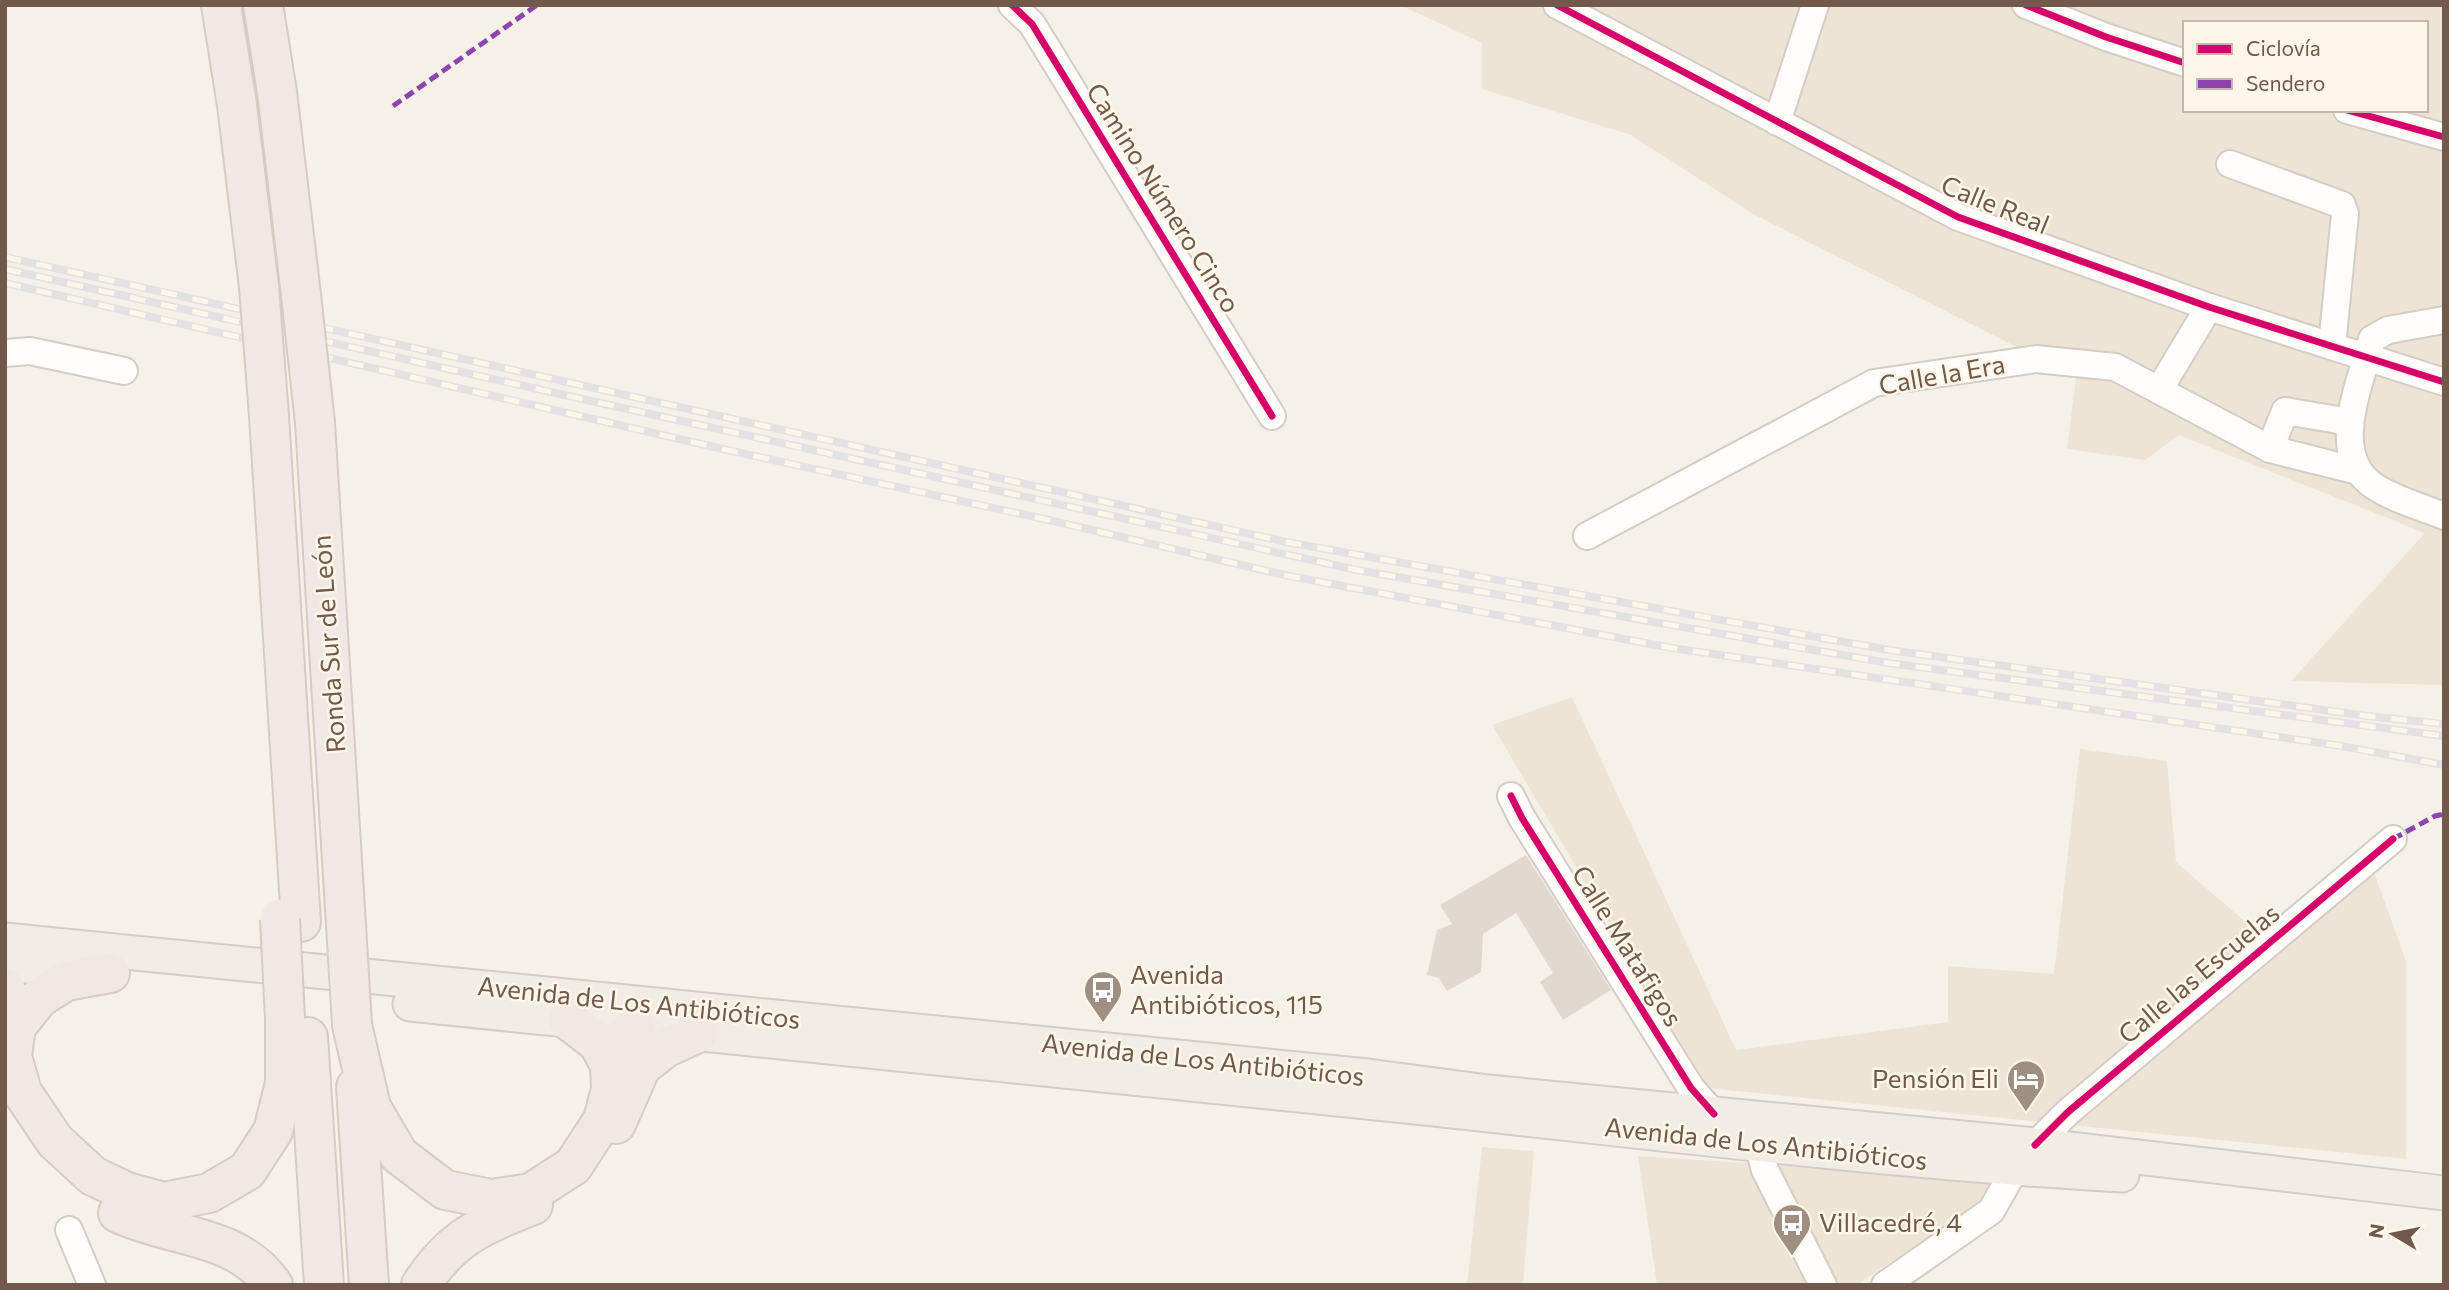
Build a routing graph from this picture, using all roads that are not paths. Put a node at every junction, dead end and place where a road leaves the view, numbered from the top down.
1 (221, 5) edge
2 (263, 5) edge
3 (1012, 5) edge
4 (1557, 5) edge
5 (1815, 5) edge
6 (2026, 5) edge
7 (2183, 62) edge
8 (2354, 112) edge
9 (1777, 122) junction
10 (2444, 137) edge
11 (2230, 164) dead end
12 (2209, 307) junction
13 (2444, 320) edge
14 (2332, 346) junction
15 (5, 353) edge
16 (2367, 358) junction
17 (124, 372) dead end
18 (2444, 382) edge
19 (2159, 390) junction
20 (1272, 416) dead end
21 (2350, 422) junction
22 (2270, 449) junction
23 (2358, 471) junction
24 (2444, 516) edge
25 (1587, 536) dead end
26 (1511, 796) dead end
27 (2393, 839) dead end
28 (5, 940) edge
29 (5, 954) edge
30 (215, 961) junction
31 (5, 964) edge
32 (319, 972) junction
33 (110, 973) junction
34 (5, 988) edge
35 (296, 1020) junction
36 (568, 1020) junction
37 (352, 1025) junction
38 (16, 1027) junction
39 (635, 1027) junction
40 (698, 1033) junction
41 (977, 1037) junction
42 (626, 1066) junction
43 (1367, 1076) junction
44 (1141, 1077) junction
45 (5, 1098) edge
46 (1681, 1099) junction
47 (1422, 1108) junction
48 (1714, 1114) junction
49 (1927, 1134) junction
50 (1758, 1144) junction
51 (2025, 1157) junction
52 (2444, 1193) edge
53 (69, 1230) dead end
54 (92, 1285) edge
55 (273, 1285) edge
56 (324, 1285) edge
57 (369, 1285) edge
58 (421, 1285) edge
59 (1823, 1285) edge
60 (1885, 1285) edge

1 - 35 highway, Ronda Sur de León, bridge
2 - 37 highway, Ronda Sur de León, bridge
3 - 20 street, Camino Número Cinco
4 - 9 street, Calle Real
5 - 9 street
6 - 7 street
8 - 10 street
9 - 12 street, Calle Real
11 - 14 street
12 - 14 street, Calle Real
12 - 19 street
13 - 16 street
14 - 16 street, Calle Real
15 - 17 street
16 - 18 street, Calle Real
16 - 21 street
19 - 22 street, Calle la Era
19 - 25 street, Calle la Era
21 - 22 street
21 - 23 street
22 - 23 street, Calle la Era
23 - 24 street, Calle la Era
26 - 46 street, Calle Matafigos
27 - 51 street, Calle las Escuelas
28 - 30 main road, Avenida de Los Antibióticos
29 - 30 main road
30 - 32 main road, Avenida de Los Antibióticos
31 - 33 main road, Avenida de Los Antibióticos
32 - 39 main road
32 - 41 main road, Avenida de Los Antibióticos
33 - 36 main road, Avenida de Los Antibióticos
33 - 38 highway
34 - 38 highway
35 - 38 highway
35 - 56 highway, Ronda Sur de León
36 - 39 main road, Avenida de Los Antibióticos
36 - 42 highway
37 - 42 highway
37 - 57 highway, Ronda Sur de León
39 - 40 main road, Avenida de Los Antibióticos
39 - 41 main road
39 - 42 highway
40 - 42 highway
40 - 44 main road, Avenida de Los Antibióticos
41 - 43 main road, Avenida de Los Antibióticos
42 - 58 highway
43 - 44 main road
43 - 46 main road, Avenida de Los Antibióticos
43 - 47 main road
44 - 47 main road, Avenida de Los Antibióticos
45 - 55 highway
46 - 48 main road, Avenida de Los Antibióticos
47 - 50 main road, Avenida de Los Antibióticos
48 - 49 main road, Avenida de Los Antibióticos
48 - 50 main road
49 - 50 main road
49 - 51 main road, Avenida de Los Antibióticos
50 - 51 main road, Avenida de Los Antibióticos
50 - 59 street
51 - 52 main road, Avenida de Los Antibióticos
51 - 60 street, Calle las Escuelas
53 - 54 street

